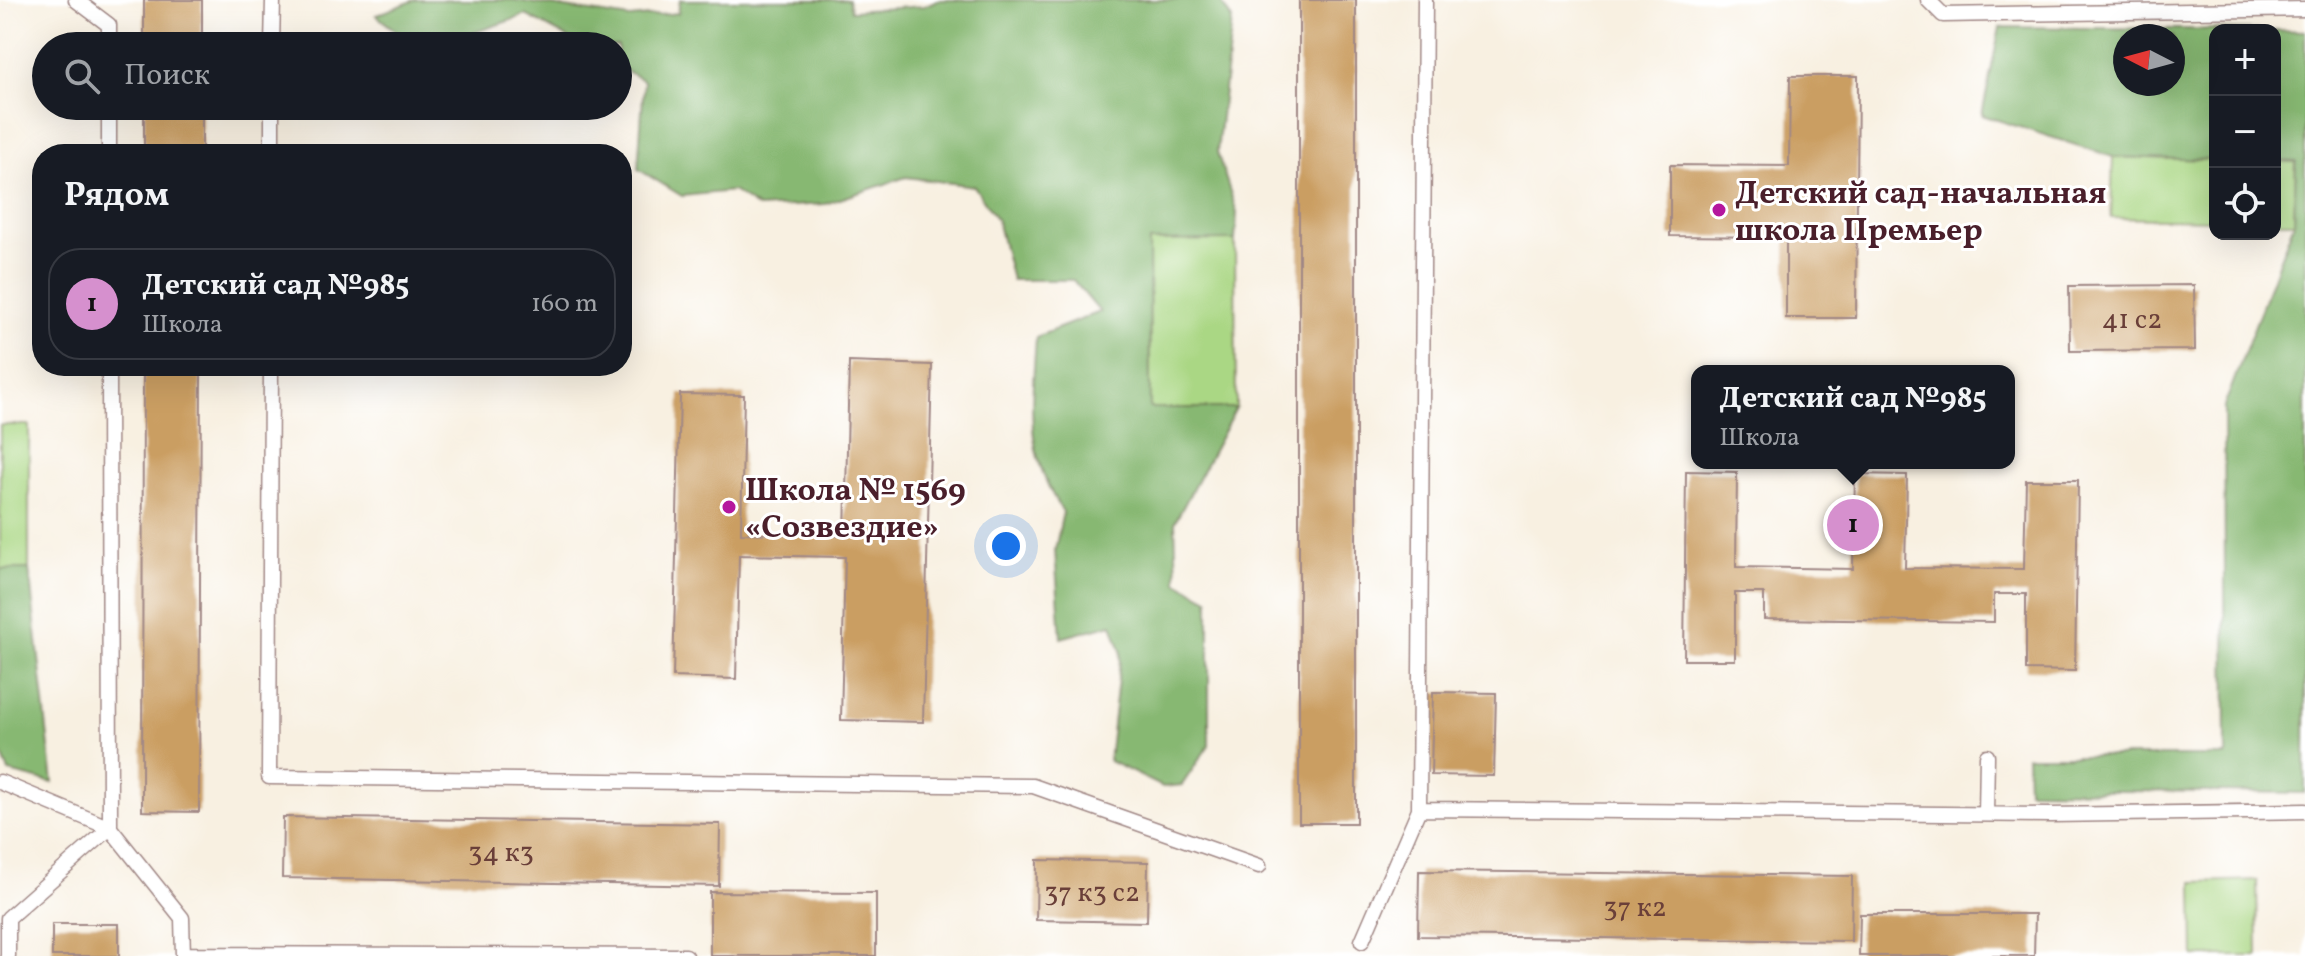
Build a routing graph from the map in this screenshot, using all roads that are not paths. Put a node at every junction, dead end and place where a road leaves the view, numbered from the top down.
1 (273, 0) edge
2 (1425, 0) edge
3 (1928, 0) edge
4 (81, 1) edge
5 (2305, 9) edge
6 (109, 32) edge
7 (272, 32) edge
8 (109, 120) edge
9 (272, 120) edge
10 (109, 144) edge
11 (272, 144) edge
12 (109, 376) edge
13 (271, 376) edge
14 (1987, 756) dead end
15 (0, 782) edge
16 (1419, 809) junction
17 (2305, 811) edge
18 (1986, 814) junction
19 (110, 828) junction
20 (1259, 866) dead end
21 (1362, 941) dead end
22 (183, 955) edge
23 (8, 956) edge
24 (686, 956) edge

1 - 7 lane
2 - 16 lane
3 - 5 lane
4 - 6 lane
8 - 10 lane
9 - 11 lane
12 - 19 lane
13 - 20 lane
14 - 18 lane
15 - 19 lane
16 - 18 lane
16 - 21 lane
17 - 18 lane
19 - 22 lane
19 - 23 lane
22 - 24 lane

